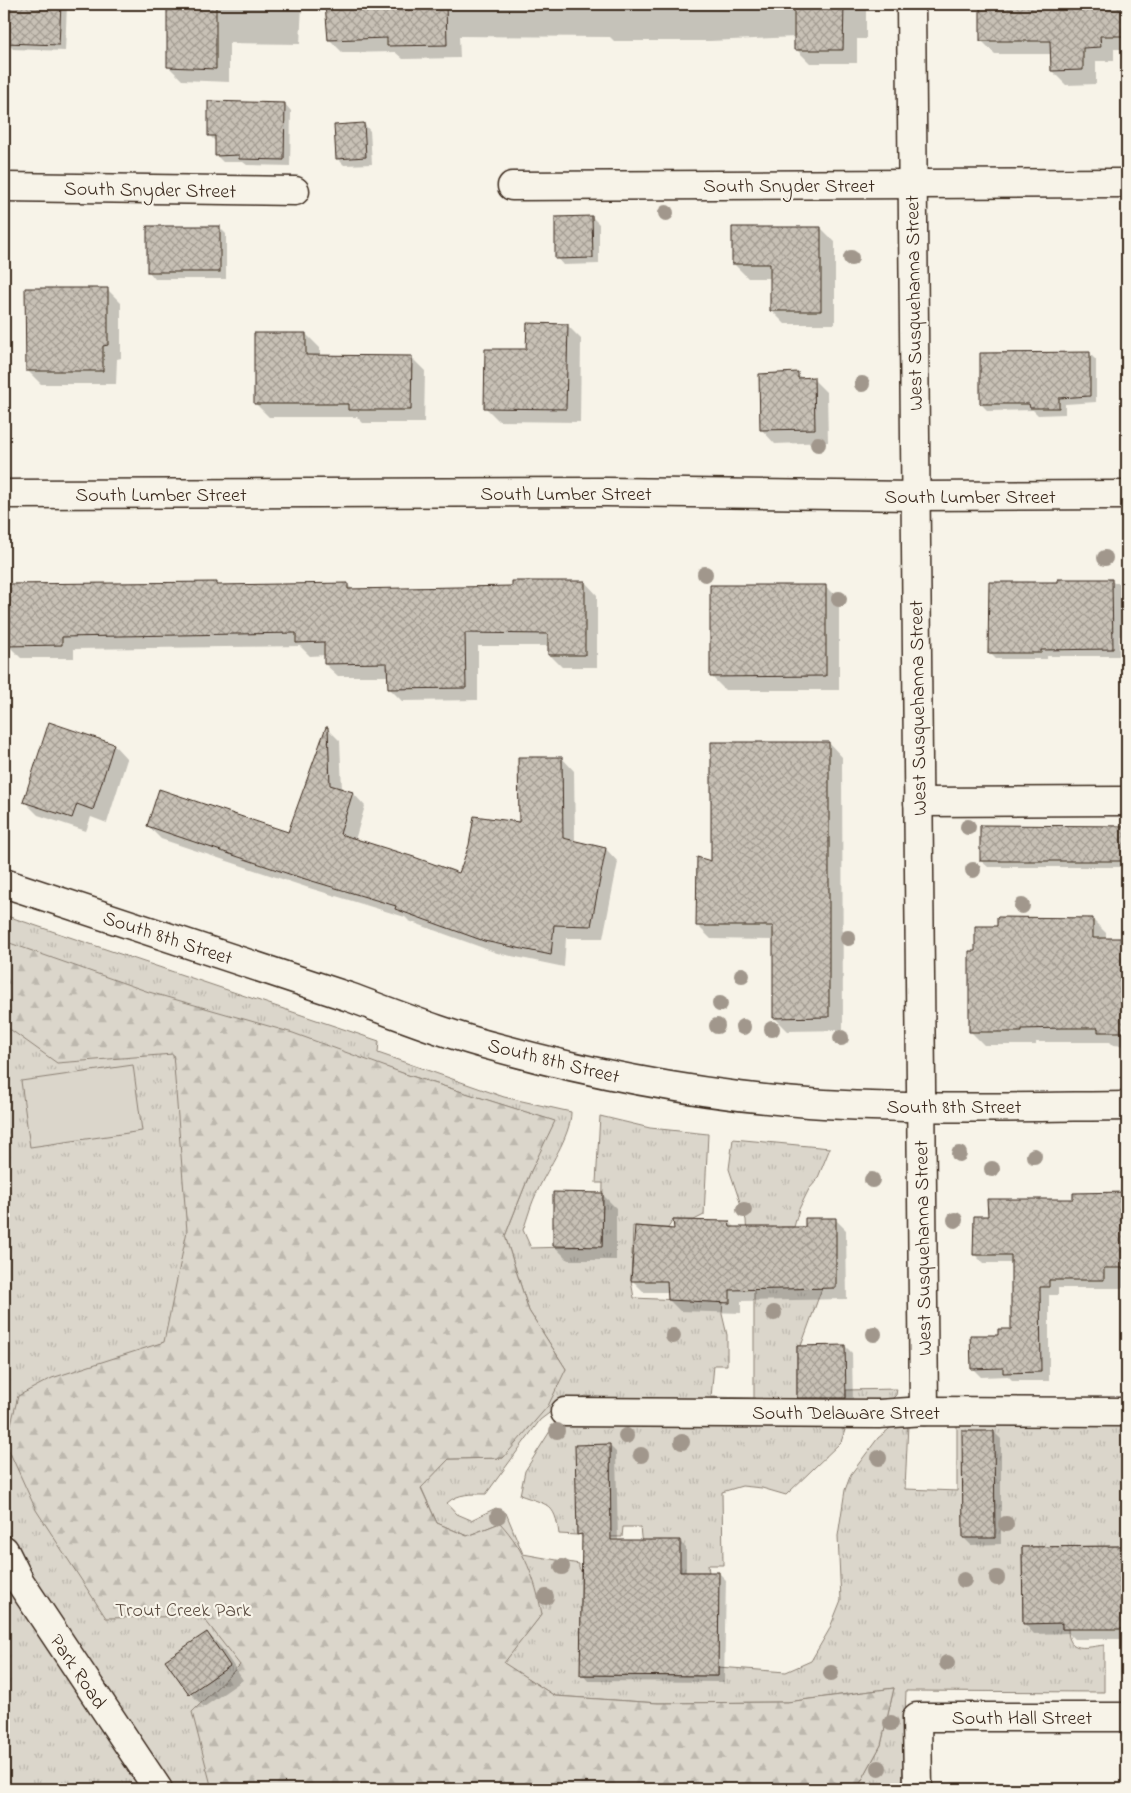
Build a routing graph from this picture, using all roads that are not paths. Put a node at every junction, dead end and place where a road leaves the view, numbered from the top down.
1 (911, 4) edge
2 (912, 184) junction
3 (1127, 184) edge
4 (512, 186) dead end
5 (4, 187) edge
6 (295, 191) dead end
7 (4, 494) edge
8 (1127, 495) edge
9 (915, 496) junction
10 (1127, 801) edge
11 (918, 802) junction
12 (4, 883) edge
13 (1127, 1106) edge
14 (921, 1108) junction
15 (565, 1412) dead end
16 (924, 1412) junction
17 (1127, 1412) edge
18 (4, 1550) edge
19 (1127, 1716) edge
20 (158, 1789) edge
21 (918, 1789) edge

1 - 2 street, West Susquehanna Street
2 - 3 street, South Snyder Street
2 - 4 street, South Snyder Street
2 - 9 street, West Susquehanna Street
5 - 6 street, South Snyder Street
7 - 9 street, South Lumber Street
8 - 9 street, South Lumber Street
9 - 11 street, West Susquehanna Street
10 - 11 street
11 - 14 street, West Susquehanna Street
12 - 14 street, South 8th Street
13 - 14 street, South 8th Street
14 - 16 street, West Susquehanna Street
15 - 16 street, South Delaware Street
16 - 17 street, South Delaware Street
18 - 20 street, Park Road
19 - 21 street, South Hall Street

